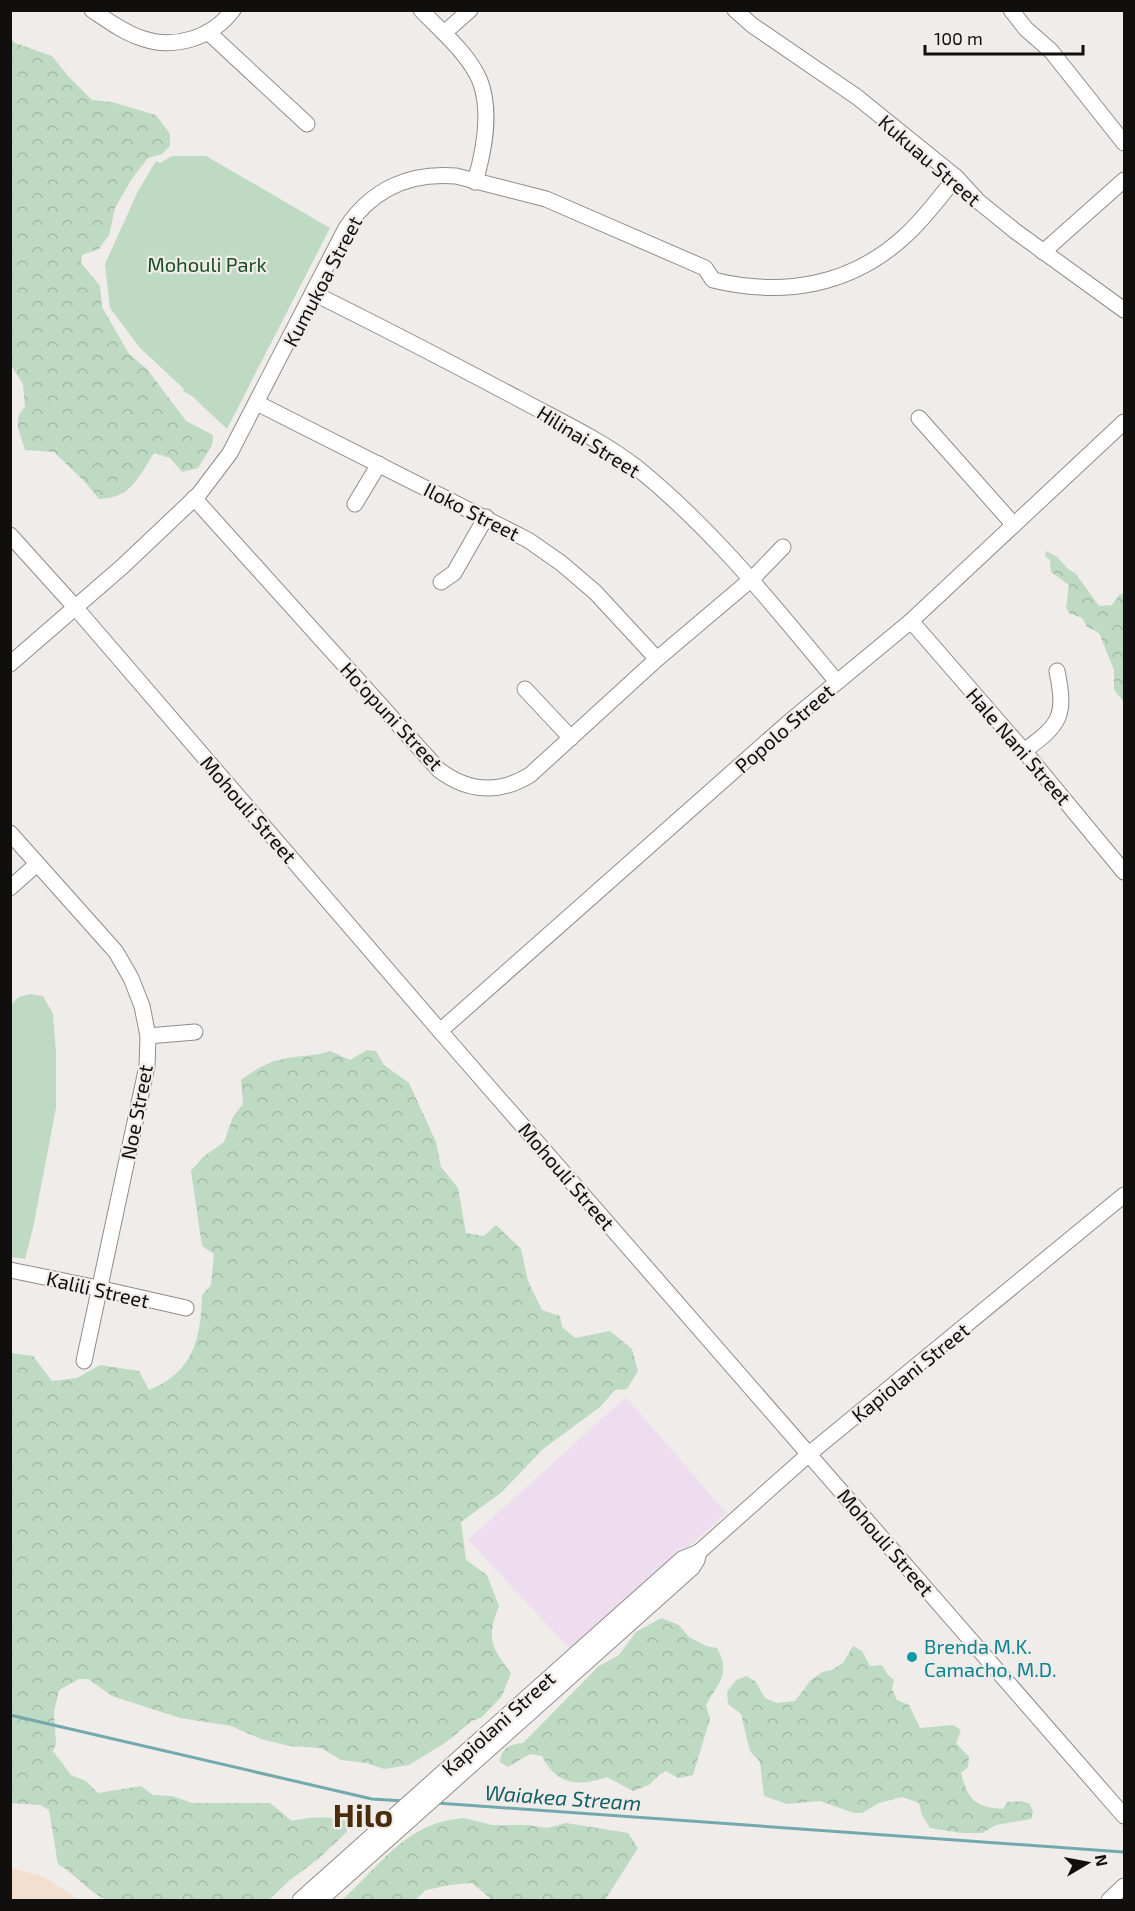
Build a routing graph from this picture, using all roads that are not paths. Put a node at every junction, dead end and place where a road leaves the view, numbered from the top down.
1 (92, 10) edge
2 (234, 10) edge
3 (421, 10) edge
4 (470, 10) edge
5 (735, 10) edge
6 (1011, 10) edge
7 (208, 32) junction
8 (444, 33) junction
9 (307, 124) dead end
10 (1125, 143) edge
11 (956, 177) junction
12 (1125, 180) edge
13 (476, 182) junction
14 (1043, 252) junction
15 (313, 293) junction
16 (1125, 310) edge
17 (257, 403) junction
18 (919, 418) dead end
19 (1125, 422) edge
20 (380, 464) junction
21 (194, 498) junction
22 (355, 504) dead end
23 (486, 517) junction
24 (1014, 525) junction
25 (10, 535) edge
26 (783, 548) dead end
27 (752, 579) junction
28 (441, 582) dead end
29 (75, 607) junction
30 (911, 621) junction
31 (657, 659) junction
32 (10, 664) edge
33 (1057, 671) dead end
34 (837, 682) junction
35 (525, 688) dead end
36 (571, 738) junction
37 (1024, 751) junction
38 (10, 833) edge
39 (37, 864) junction
40 (1125, 872) edge
41 (10, 888) edge
42 (440, 1031) junction
43 (195, 1032) dead end
44 (147, 1036) junction
45 (1125, 1195) edge
46 (10, 1270) edge
47 (98, 1288) junction
48 (186, 1308) dead end
49 (84, 1361) dead end
50 (809, 1454) junction
51 (699, 1552) junction
52 (1125, 1816) edge
53 (1125, 1886) edge
54 (300, 1900) edge
55 (320, 1900) edge
56 (1109, 1900) edge

1 - 7 street
2 - 7 street
3 - 8 street
4 - 8 street
5 - 11 street, Kukuau Street
6 - 10 street
7 - 9 street
8 - 13 street
11 - 13 street, Kumukoa Street
11 - 14 street, Kukuau Street
12 - 14 street
13 - 15 street, Kumukoa Street
14 - 16 street, Kukuau Street
15 - 17 street, Kumukoa Street
15 - 27 street, Hilinai Street
17 - 20 street, Iloko Street
17 - 21 street, Kumukoa Street
18 - 24 street
19 - 24 street, Popolo Street
20 - 22 street
20 - 23 street, Iloko Street
21 - 29 street, Kumukoa Street
21 - 36 street, Ho'opuni Street
23 - 28 street
23 - 31 street, Iloko Street
24 - 30 street, Popolo Street
25 - 29 street, Mohouli Street
26 - 27 street, Ho'opuni Street
27 - 31 street, Ho'opuni Street
27 - 34 street, Hilinai Street
29 - 32 street, Kumukoa Street
29 - 42 street, Mohouli Street
30 - 34 street, Popolo Street
30 - 37 street, Hale Nani Street
31 - 36 street, Ho'opuni Street
33 - 37 street
34 - 42 street, Popolo Street
35 - 36 street
37 - 40 street, Hale Nani Street
38 - 39 street, Noe Street
39 - 41 street
39 - 44 street, Noe Street
42 - 50 street, Mohouli Street
43 - 44 street
44 - 47 street, Noe Street
45 - 50 street, Kapiolani Street
46 - 47 street, Kalili Street
47 - 48 street, Kalili Street
47 - 49 street, Noe Street
50 - 51 street, Kapiolani Street
50 - 52 street, Mohouli Street
51 - 54 street, Kapiolani Street
51 - 55 street, Kapiolani Street
53 - 56 street

